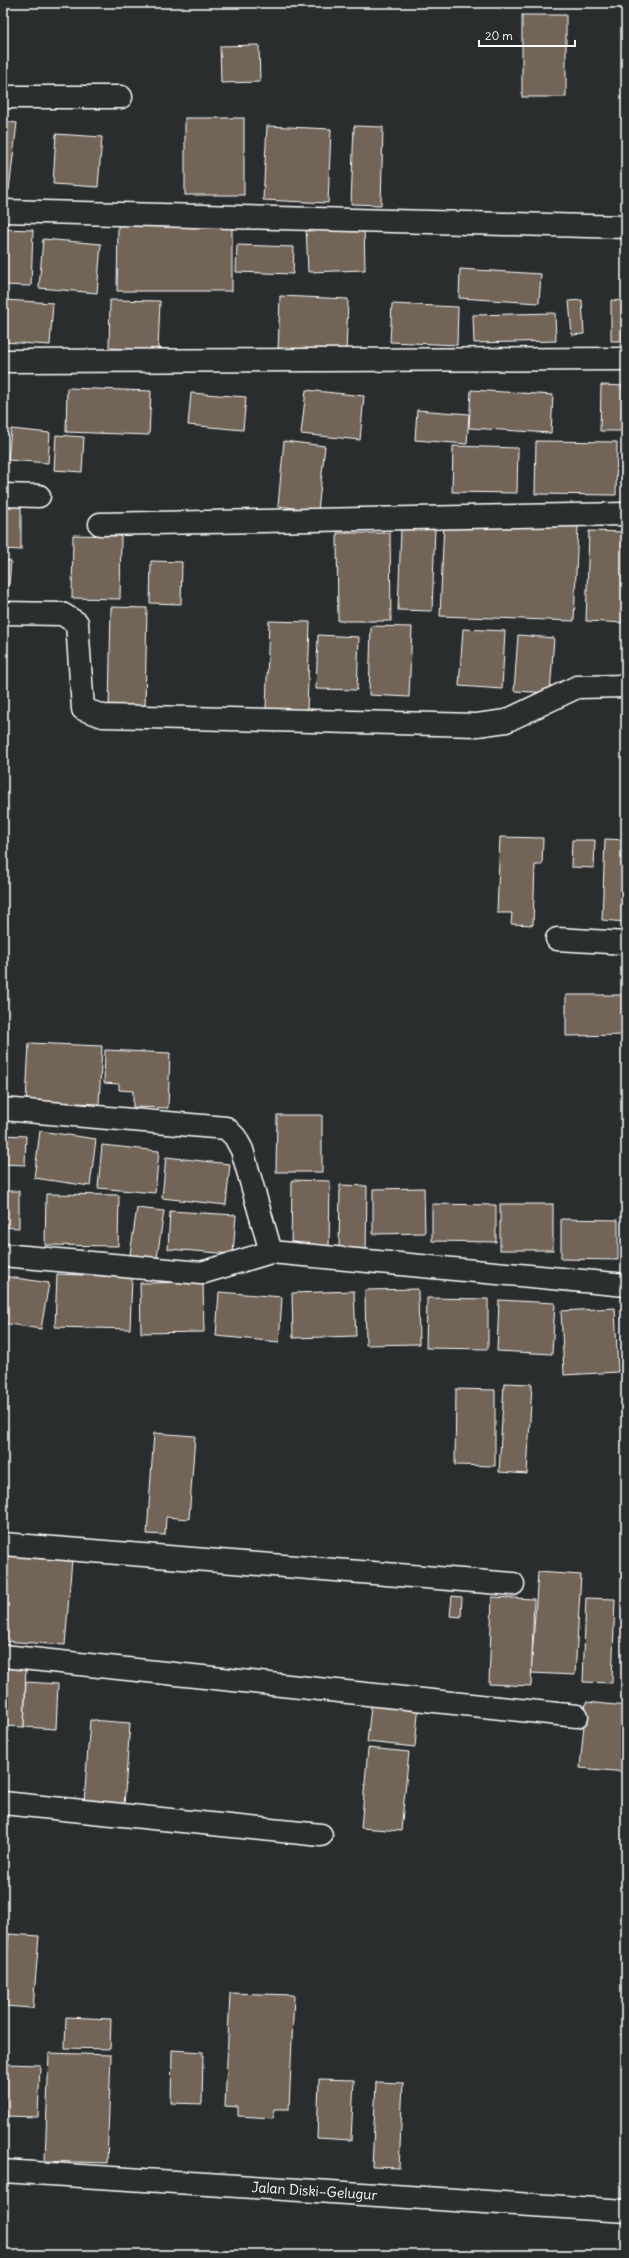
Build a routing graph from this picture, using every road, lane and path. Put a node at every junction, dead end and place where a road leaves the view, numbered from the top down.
1 (3, 97) edge
2 (121, 97) dead end
3 (3, 211) edge
4 (626, 227) edge
5 (626, 360) edge
6 (3, 361) edge
7 (3, 495) edge
8 (39, 496) dead end
9 (626, 514) edge
10 (100, 524) dead end
11 (3, 613) edge
12 (626, 686) edge
13 (557, 938) dead end
14 (626, 943) edge
15 (3, 1109) edge
16 (271, 1252) junction
17 (3, 1255) edge
18 (626, 1285) edge
19 (3, 1544) edge
20 (514, 1584) dead end
21 (3, 1656) edge
22 (578, 1716) dead end
23 (3, 1803) edge
24 (321, 1835) dead end
25 (3, 2171) edge
26 (626, 2211) edge

1 - 2 street
3 - 4 street
5 - 6 street
7 - 8 street
9 - 10 street
11 - 12 street
13 - 14 street
15 - 16 street
16 - 17 street
16 - 18 street
19 - 20 street
21 - 22 street
23 - 24 street
25 - 26 street, Jalan Diski–Gelugur

